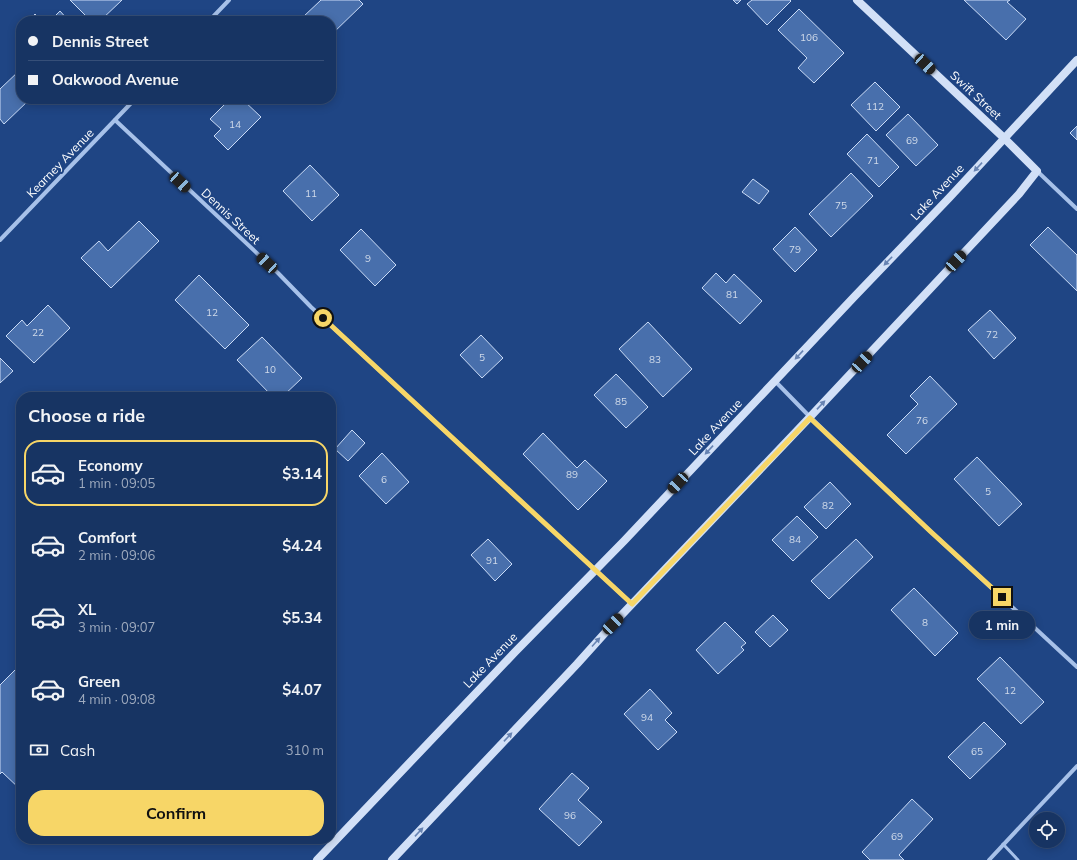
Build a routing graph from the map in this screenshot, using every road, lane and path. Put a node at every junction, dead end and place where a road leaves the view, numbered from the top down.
1 (229, 0) edge
2 (857, 0) edge
3 (214, 16) edge
4 (1077, 60) edge
5 (130, 104) edge
6 (115, 120) junction
7 (1004, 138) junction
8 (1037, 172) junction
9 (1077, 209) edge
10 (0, 240) edge
11 (775, 381) junction
12 (810, 418) junction
13 (594, 570) junction
14 (632, 604) junction
15 (1077, 668) edge
16 (1077, 766) edge
17 (336, 840) edge
18 (332, 844) edge
19 (1003, 844) junction
20 (317, 860) edge
21 (393, 860) edge
22 (989, 860) edge
23 (1018, 860) edge

1 - 3 street
2 - 7 main road, Swift Street
4 - 7 main road, Lake Avenue
5 - 6 street, Kearney Avenue
6 - 10 street, Kearney Avenue
6 - 13 street, Dennis Street
7 - 8 main road, Swift Street
7 -> 11 main road, Lake Avenue
8 - 9 street, Swift Street
12 -> 8 main road
11 - 12 street
11 -> 13 main road, Lake Avenue
12 - 14 main road
12 - 15 street
13 - 14 street, Dennis Street
13 - 17 main road, Lake Avenue
21 -> 14 main road
16 - 19 street
18 - 20 main road, Lake Avenue
19 - 22 street
19 - 23 lane

